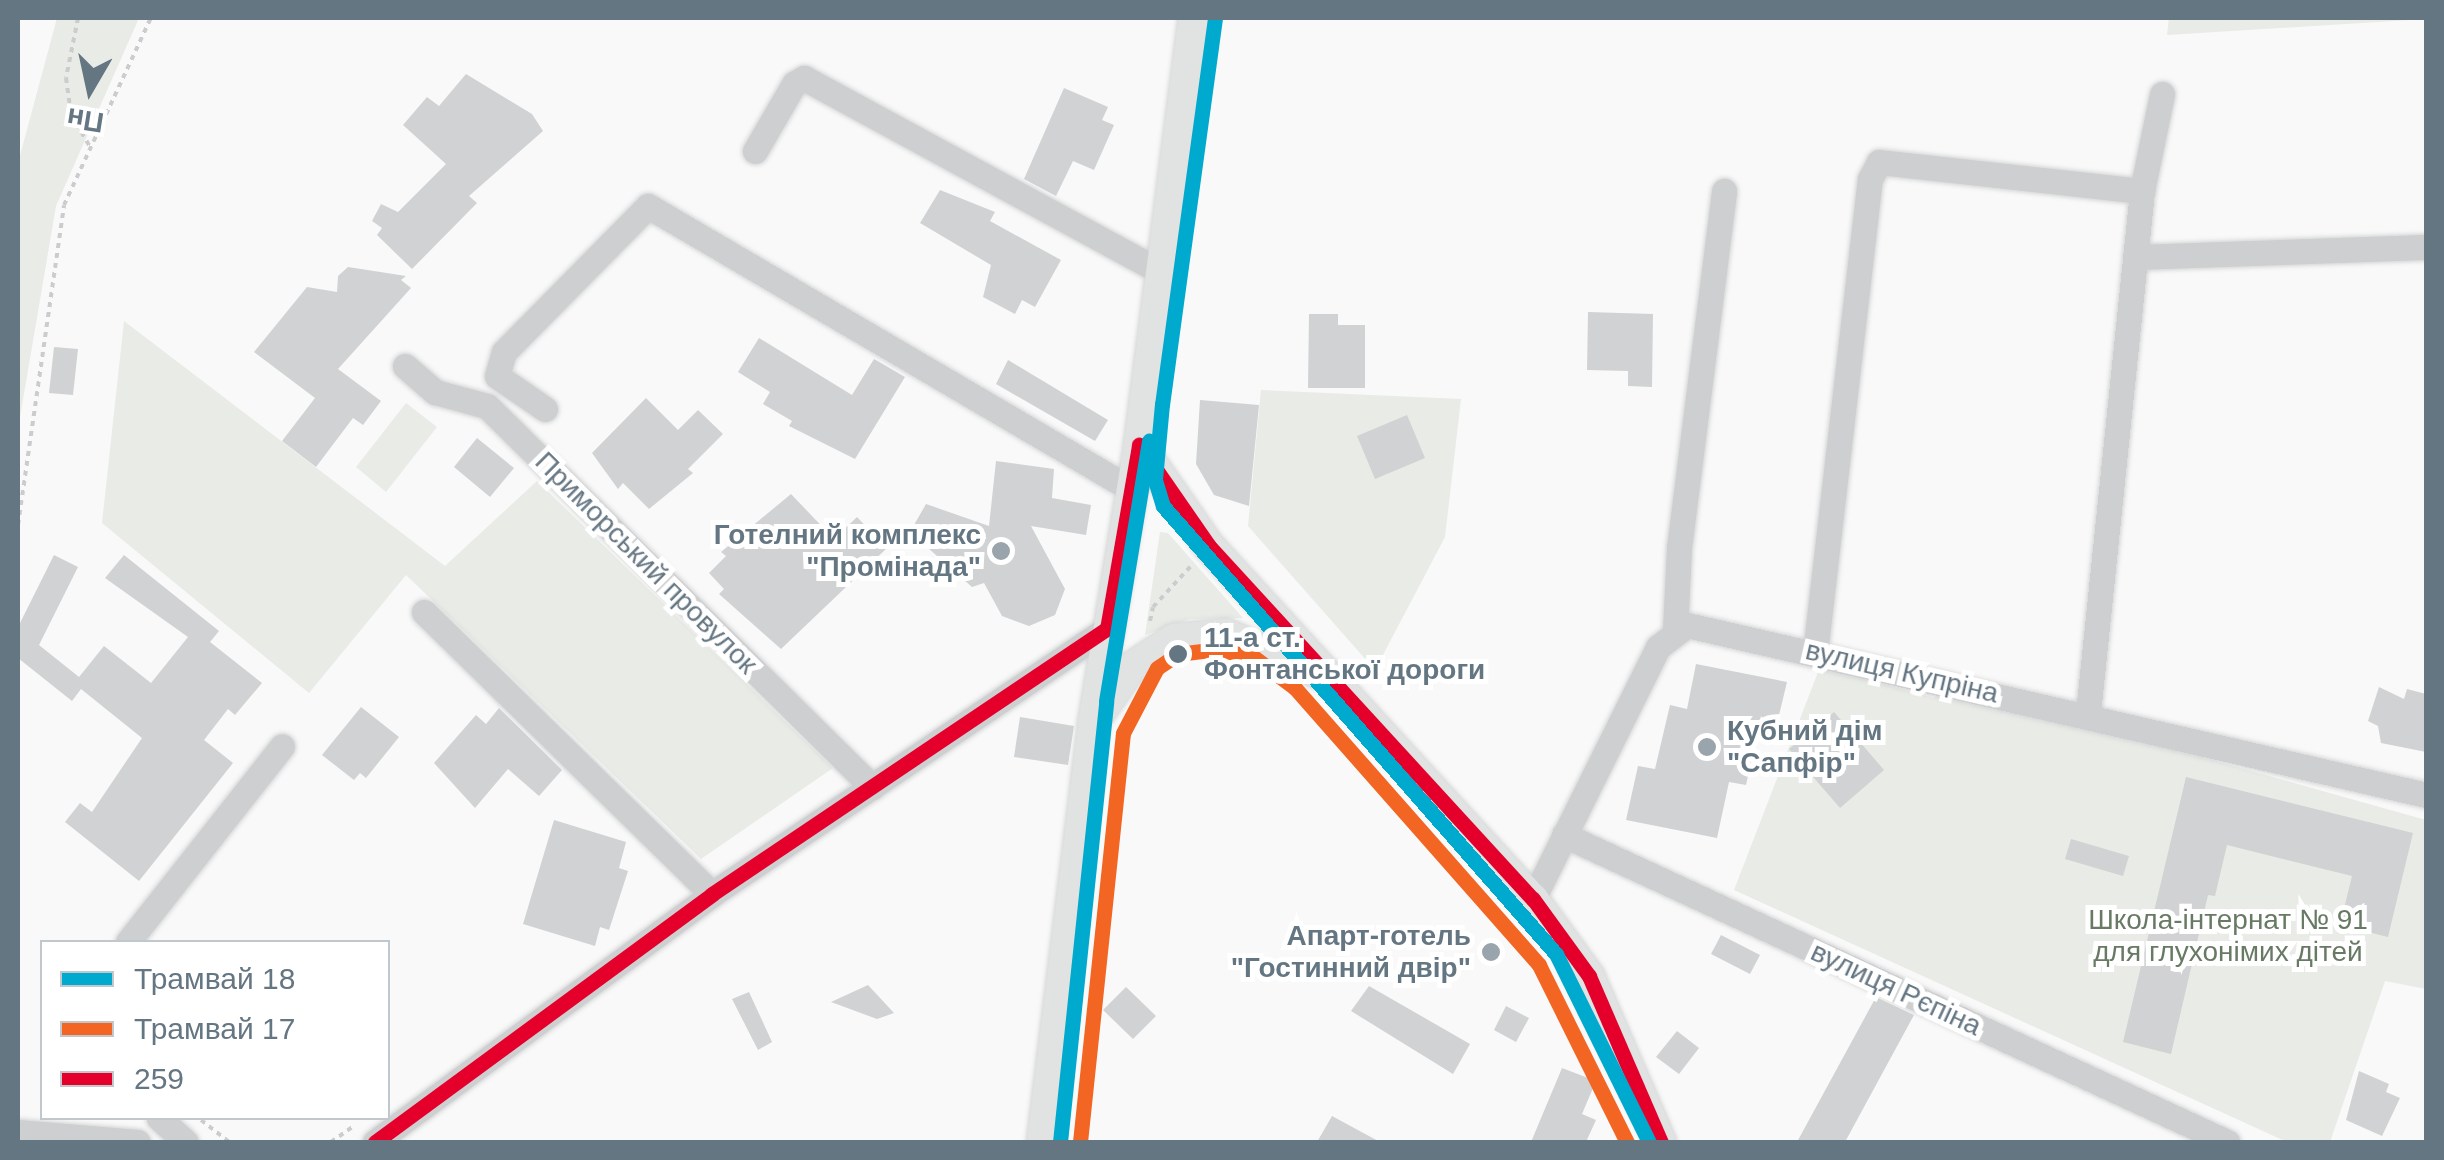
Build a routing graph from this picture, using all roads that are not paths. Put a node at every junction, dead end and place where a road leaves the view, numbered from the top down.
1 (1194, 18) edge
2 (2162, 94) dead end
3 (755, 151) dead end
4 (2142, 190) junction
5 (1724, 191) dead end
6 (2426, 247) edge
7 (2135, 257) junction
8 (1161, 272) junction
9 (405, 366) dead end
10 (545, 409) dead end
11 (1139, 445) junction
12 (1131, 489) junction
13 (424, 612) dead end
14 (1107, 629) junction
15 (1676, 630) junction
16 (1815, 653) junction
17 (1339, 683) junction
18 (2088, 713) junction
19 (1093, 724) junction
20 (282, 746) dead end
21 (872, 787) junction
22 (2426, 795) edge
23 (1564, 835) junction
24 (712, 894) junction
25 (1533, 899) junction
26 (130, 940) edge
27 (161, 1120) edge
28 (18, 1132) edge
29 (138, 1142) edge
30 (186, 1142) edge
31 (375, 1142) edge
32 (1042, 1142) edge
33 (1661, 1142) edge
34 (2227, 1142) edge

1 - 8 main road
2 - 4 street
3 - 8 street
4 - 7 street
4 - 16 street
5 - 15 street
6 - 7 street
7 - 18 street
8 - 11 main road
9 - 21 street, Приморський провулок
10 - 12 street
11 - 12 main road
11 - 17 main road
12 - 14 main road
13 - 24 street
14 - 19 main road
14 - 21 street
15 - 16 street, вулиця Купріна
15 - 23 street
16 - 18 street, вулиця Купріна
17 - 19 main road
17 - 25 main road
18 - 22 street, вулиця Купріна
19 - 32 main road
20 - 26 street
21 - 24 street
23 - 25 street
23 - 34 street, вулиця Рєпіна
24 - 31 street
25 - 33 main road
27 - 30 street
28 - 29 street

